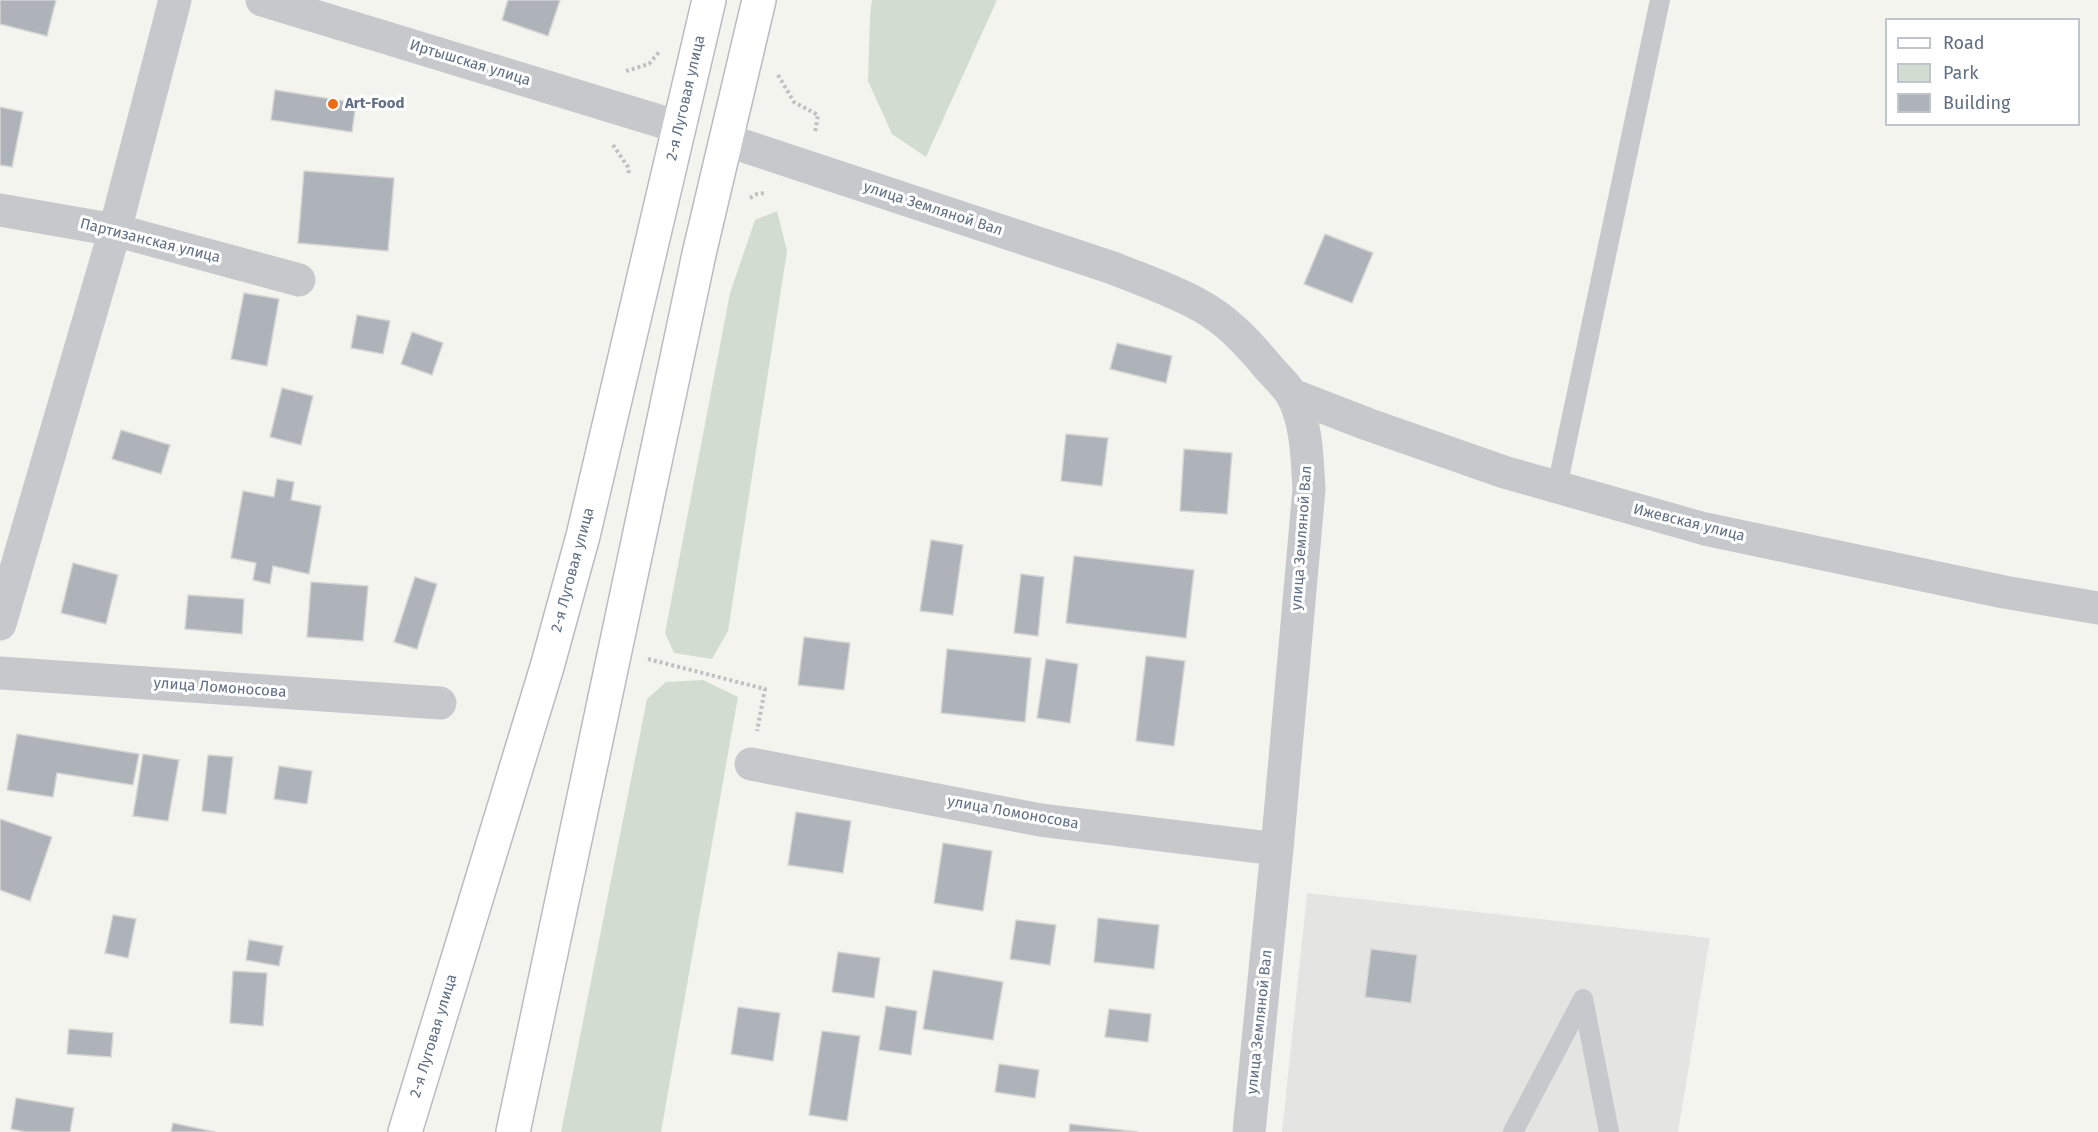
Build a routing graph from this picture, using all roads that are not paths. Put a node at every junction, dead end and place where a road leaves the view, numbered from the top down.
1 (175, 0) edge
2 (262, 0) edge
3 (709, 0) edge
4 (759, 0) edge
5 (1660, 0) edge
6 (679, 127) junction
7 (726, 140) junction
8 (0, 210) edge
9 (114, 230) junction
10 (299, 280) dead end
11 (1292, 395) junction
12 (1557, 487) junction
13 (2098, 608) edge
14 (0, 624) edge
15 (0, 673) edge
16 (440, 703) dead end
17 (751, 764) dead end
18 (1277, 849) junction
19 (405, 1132) edge
20 (513, 1132) edge
21 (1249, 1132) edge
22 (1513, 1132) edge
23 (1610, 1132) edge

1 - 9 street
2 - 6 street, Иртышская улица
3 - 6 main road, 2-я Луговая улица
4 - 7 main road
5 - 12 lane
6 - 7 main road
6 - 19 main road, 2-я Луговая улица
7 - 11 street, улица Земляной Вал
7 - 20 main road
8 - 9 street, Партизанская улица
9 - 10 street, Партизанская улица
9 - 14 street
11 - 12 street, Ижевская улица
11 - 18 street, улица Земляной Вал
12 - 13 street, Ижевская улица
15 - 16 street, улица Ломоносова
17 - 18 street, улица Ломоносова
18 - 21 street, улица Земляной Вал
22 - 23 lane

